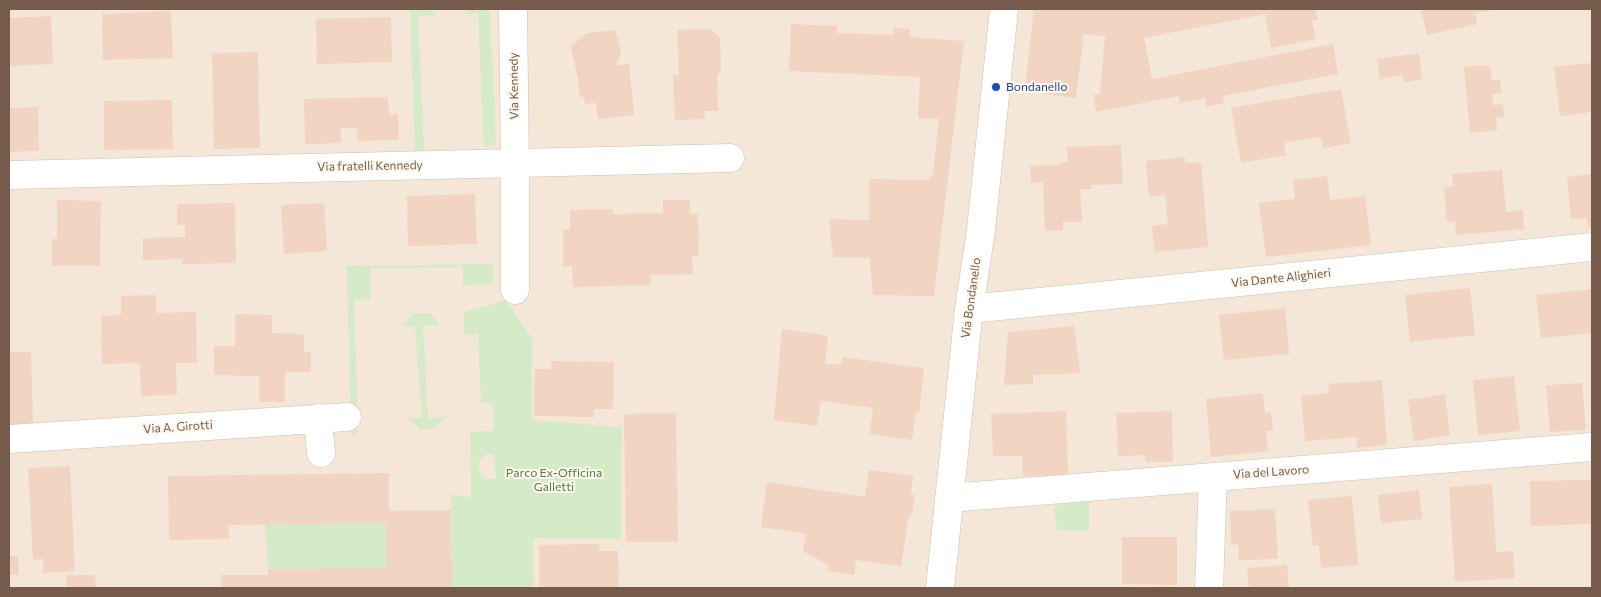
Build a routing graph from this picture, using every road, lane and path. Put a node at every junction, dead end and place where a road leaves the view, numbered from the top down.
1 (513, 9) edge
2 (1004, 9) edge
3 (730, 158) dead end
4 (515, 163) junction
5 (9, 175) edge
6 (1592, 247) edge
7 (515, 290) dead end
8 (969, 309) junction
9 (347, 417) dead end
10 (318, 418) junction
11 (9, 439) edge
12 (1592, 447) edge
13 (321, 453) dead end
14 (1212, 477) junction
15 (949, 498) junction
16 (940, 588) edge
17 (1209, 588) edge

1 - 4 street, Via Kennedy
2 - 8 street, Via Bondanello
3 - 4 street, Via fratelli Kennedy
4 - 5 street, Via fratelli Kennedy
4 - 7 street, Via Kennedy
6 - 8 street, Via Dante Alighieri
8 - 15 street, Via Bondanello
9 - 10 street, Via A. Girotti
10 - 11 street, Via A. Girotti
10 - 13 street
12 - 14 street, Via del Lavoro
14 - 15 street, Via del Lavoro
14 - 17 street
15 - 16 street, Via Bondanello

